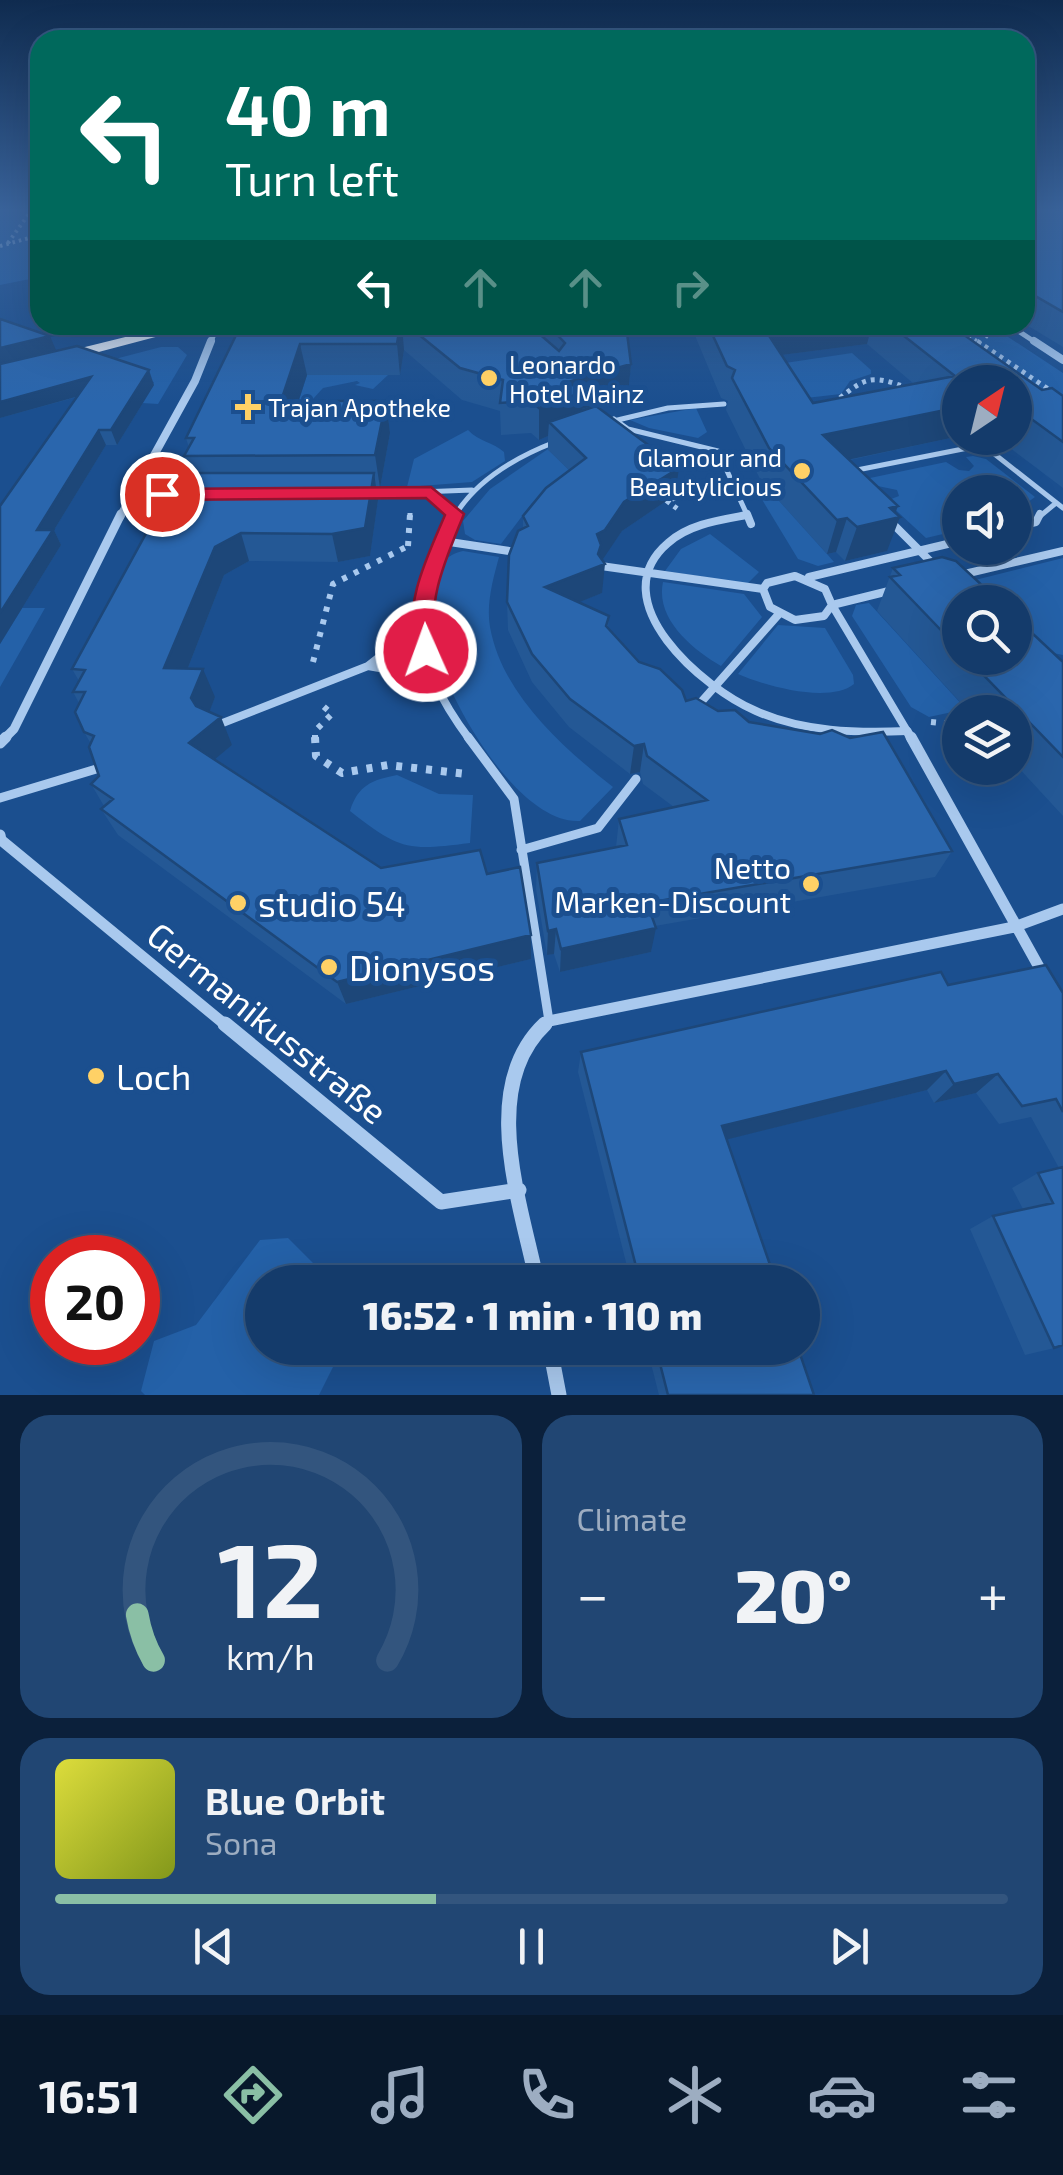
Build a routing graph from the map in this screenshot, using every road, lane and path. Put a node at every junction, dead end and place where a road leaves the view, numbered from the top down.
1 (153, 335) edge
2 (214, 335) edge
3 (539, 335) edge
4 (968, 335) edge
5 (1024, 335) edge
6 (541, 358) edge
7 (1063, 360) edge
8 (0, 373) edge
9 (916, 394) edge
10 (1063, 399) edge
11 (834, 400) edge
12 (724, 404) edge
13 (614, 420) junction
14 (597, 426) edge
15 (562, 440) edge
16 (854, 486) edge
17 (706, 487) dead end
18 (472, 490) junction
19 (431, 493) junction
20 (180, 494) edge
21 (356, 494) edge
22 (411, 494) junction
23 (131, 495) junction
24 (1060, 506) edge
25 (880, 512) edge
26 (455, 514) junction
27 (1032, 523) edge
28 (700, 526) junction
29 (443, 541) junction
30 (408, 546) junction
31 (942, 546) edge
32 (920, 551) junction
33 (1063, 551) edge
34 (521, 552) edge
35 (934, 564) edge
36 (601, 566) edge
37 (648, 575) junction
38 (806, 578) junction
39 (956, 585) edge
40 (909, 586) edge
41 (763, 589) junction
42 (832, 605) junction
43 (778, 615) junction
44 (420, 625) junction
45 (368, 666) junction
46 (432, 677) junction
47 (713, 688) junction
48 (306, 692) junction
49 (684, 722) edge
50 (212, 727) edge
51 (907, 731) junction
52 (0, 743) edge
53 (104, 766) edge
54 (493, 772) junction
55 (636, 779) edge
56 (0, 798) edge
57 (0, 836) edge
58 (521, 850) junction
59 (1063, 909) edge
60 (1014, 927) junction
61 (1053, 990) edge
62 (549, 1021) junction
63 (518, 1190) junction
64 (533, 1265) edge
65 (553, 1365) edge
66 (559, 1395) edge

1 - 8 main road
2 - 23 street
3 - 6 lane
4 - 10 path
5 - 7 street
9 - 11 path
12 - 13 lane
13 - 14 lane
13 - 28 lane
15 - 18 lane
16 - 24 lane
17 - 28 path
18 - 19 lane
18 - 26 lane
19 - 22 lane
19 - 26 lane
20 - 23 lane
21 - 22 lane
22 - 30 path
23 - 52 street
24 - 27 lane
25 - 32 lane
26 - 29 lane
28 - 37 lane
29 - 30 path
29 - 34 lane
29 - 44 lane
30 - 48 path
31 - 32 lane
32 - 35 lane
32 - 38 lane
33 - 39 lane
36 - 37 lane
37 - 41 lane
37 - 47 lane
38 - 41 lane
38 - 42 lane
40 - 42 lane
41 - 43 lane
42 - 43 lane
42 - 51 lane
43 - 47 lane
44 - 45 lane
44 - 46 lane
45 - 46 lane
45 - 48 lane
46 - 54 lane
47 - 49 lane
47 - 51 lane
48 - 50 lane
48 - 54 path
51 - 60 street
53 - 56 lane
54 - 58 lane
55 - 58 lane
57 - 63 street, Germanikusstraße
58 - 62 lane
59 - 60 street
60 - 61 street
60 - 62 street
62 - 63 street
63 - 64 street
65 - 66 street

